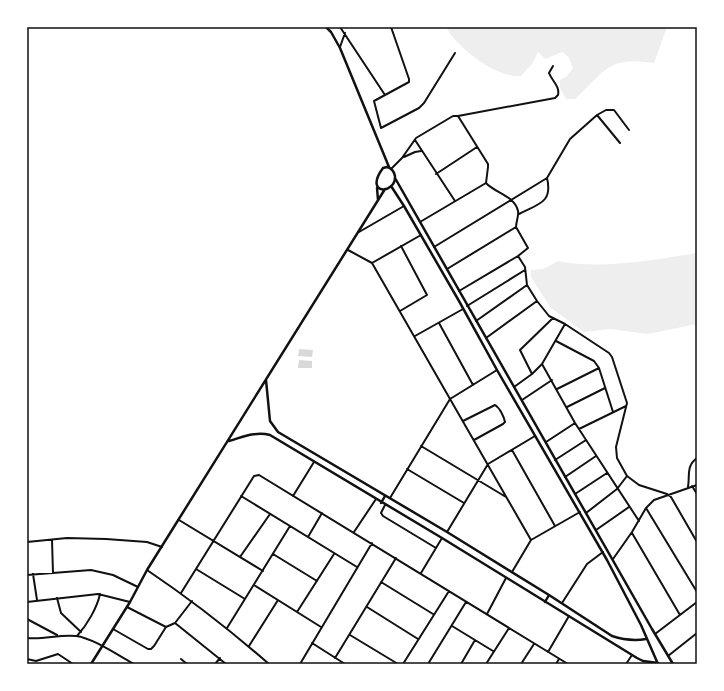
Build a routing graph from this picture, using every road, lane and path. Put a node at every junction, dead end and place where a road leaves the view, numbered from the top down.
1 (326, 27) edge
2 (332, 27) edge
3 (340, 27) edge
4 (391, 27) edge
5 (331, 32) junction
6 (345, 33) junction
7 (340, 48) junction
8 (455, 53) dead end
9 (553, 66) dead end
10 (385, 95) junction
11 (597, 114) junction
12 (458, 116) junction
13 (629, 130) dead end
14 (415, 140) junction
15 (620, 143) dead end
16 (477, 147) junction
17 (421, 151) junction
18 (385, 158) junction
19 (402, 158) junction
20 (383, 168) junction
21 (390, 168) junction
22 (436, 174) junction
23 (395, 178) junction
24 (547, 178) junction
25 (486, 183) junction
26 (391, 186) junction
27 (378, 188) junction
28 (385, 189) junction
29 (511, 199) junction
30 (378, 200) junction
31 (455, 201) junction
32 (404, 206) junction
33 (518, 214) junction
34 (420, 222) junction
35 (516, 227) junction
36 (359, 232) junction
37 (421, 235) junction
38 (401, 246) junction
39 (434, 247) junction
40 (348, 250) junction
41 (518, 256) junction
42 (372, 263) junction
43 (447, 269) junction
44 (525, 270) junction
45 (527, 285) junction
46 (458, 291) junction
47 (463, 298) junction
48 (459, 301) junction
49 (537, 301) junction
50 (467, 306) junction
51 (464, 309) junction
52 (400, 311) junction
53 (472, 315) junction
54 (468, 318) junction
55 (553, 318) junction
56 (476, 321) junction
57 (438, 323) junction
58 (565, 324) junction
59 (415, 336) junction
60 (486, 338) junction
61 (556, 341) junction
62 (542, 364) junction
63 (599, 368) junction
64 (497, 370) junction
65 (532, 374) junction
66 (266, 380) junction
67 (552, 380) junction
68 (473, 385) junction
69 (514, 387) junction
70 (605, 388) junction
71 (557, 389) junction
72 (450, 399) junction
73 (522, 400) junction
74 (626, 406) junction
75 (567, 407) junction
76 (613, 412) junction
77 (463, 422) junction
78 (575, 423) junction
79 (537, 425) junction
80 (532, 428) junction
81 (579, 430) junction
82 (536, 436) junction
83 (290, 440) junction
84 (474, 440) junction
85 (586, 440) junction
86 (229, 441) junction
87 (546, 442) junction
88 (286, 445) junction
89 (421, 446) junction
90 (512, 450) junction
91 (551, 451) junction
92 (546, 454) junction
93 (596, 456) junction
94 (697, 458) edge
95 (555, 460) junction
96 (314, 462) junction
97 (488, 464) junction
98 (407, 468) junction
99 (607, 473) junction
100 (627, 476) junction
101 (565, 477) junction
102 (478, 480) junction
103 (697, 485) edge
104 (692, 486) junction
105 (688, 487) junction
106 (618, 489) junction
107 (575, 494) junction
108 (667, 494) junction
109 (697, 494) edge
110 (241, 496) junction
111 (293, 496) junction
112 (385, 496) junction
113 (507, 498) junction
114 (376, 499) junction
115 (390, 499) junction
116 (381, 503) junction
117 (464, 503) junction
118 (385, 505) junction
119 (629, 507) junction
120 (646, 508) junction
121 (580, 512) junction
122 (322, 513) junction
123 (586, 513) junction
124 (270, 514) junction
125 (179, 520) junction
126 (639, 521) junction
127 (592, 524) junction
128 (290, 526) junction
129 (555, 526) junction
130 (588, 527) junction
131 (596, 530) junction
132 (354, 532) junction
133 (447, 532) junction
134 (632, 532) junction
135 (308, 537) junction
136 (442, 538) junction
137 (601, 538) junction
138 (52, 540) junction
139 (531, 540) junction
140 (213, 541) junction
141 (596, 541) junction
142 (27, 542) edge
143 (697, 542) edge
144 (372, 543) junction
145 (162, 547) junction
146 (436, 548) junction
147 (603, 552) junction
148 (273, 554) junction
149 (334, 554) junction
150 (240, 557) junction
151 (396, 558) junction
152 (613, 559) junction
153 (357, 568) junction
154 (196, 569) junction
155 (147, 570) junction
156 (263, 571) junction
157 (53, 573) junction
158 (421, 573) junction
159 (512, 573) junction
160 (33, 574) junction
161 (27, 575) edge
162 (506, 578) junction
163 (317, 581) junction
164 (381, 582) junction
165 (254, 585) junction
166 (138, 587) junction
167 (448, 591) junction
168 (697, 592) edge
169 (181, 593) junction
170 (100, 594) junction
171 (550, 595) junction
172 (57, 598) junction
173 (245, 599) junction
174 (37, 600) junction
175 (278, 600) junction
176 (192, 601) junction
177 (27, 602) edge
178 (130, 602) junction
179 (466, 602) junction
180 (545, 602) junction
181 (697, 602) edge
182 (562, 603) junction
183 (127, 606) junction
184 (367, 607) junction
185 (571, 609) junction
186 (297, 612) junction
187 (434, 614) junction
188 (487, 614) junction
189 (680, 615) junction
190 (568, 616) junction
191 (27, 619) edge
192 (175, 624) junction
193 (452, 626) junction
194 (166, 627) junction
195 (321, 627) junction
196 (227, 628) junction
197 (509, 628) junction
198 (113, 629) junction
199 (652, 629) junction
200 (644, 631) junction
201 (81, 632) junction
202 (697, 633) edge
203 (655, 634) junction
204 (58, 635) junction
205 (350, 635) junction
206 (77, 636) junction
207 (27, 638) edge
208 (418, 639) junction
209 (646, 639) junction
210 (475, 640) junction
211 (312, 643) junction
212 (534, 644) junction
213 (102, 646) junction
214 (248, 646) junction
215 (493, 651) junction
216 (548, 652) junction
217 (632, 655) junction
218 (668, 656) junction
219 (220, 658) junction
220 (335, 658) junction
221 (27, 659) edge
222 (181, 659) dead end
223 (559, 659) junction
224 (36, 661) junction
225 (68, 661) junction
226 (393, 661) junction
227 (671, 663) edge
228 (31, 664) edge
229 (64, 664) edge
230 (73, 664) edge
231 (91, 664) edge
232 (134, 664) edge
233 (187, 664) edge
234 (215, 664) edge
235 (226, 664) edge
236 (269, 664) edge
237 (300, 664) edge
238 (346, 664) edge
239 (391, 664) edge
240 (398, 664) edge
241 (403, 664) edge
242 (428, 664) edge
243 (461, 664) edge
244 (486, 664) edge
245 (521, 664) edge
246 (556, 664) edge
247 (568, 664) edge
248 (626, 664) edge
249 (658, 664) edge

1 - 5 street
2 - 5 street
3 - 6 street
4 - 10 street
5 - 7 street
6 - 7 street
6 - 10 street
7 - 18 street
8 - 10 street
9 - 12 street
11 - 13 street
11 - 15 street
11 - 24 street
12 - 14 street
12 - 16 street
14 - 17 street
14 - 19 street
16 - 22 street
16 - 25 street
17 - 19 street
17 - 22 street
18 - 20 street
18 - 21 street
19 - 21 street
20 - 21 street
20 - 27 street
21 - 23 street
22 - 31 street
23 - 26 street
23 - 34 street
24 - 29 street
24 - 33 street
25 - 29 street
25 - 31 street
26 - 28 street
26 - 32 street
27 - 28 street
27 - 30 street
28 - 30 street
29 - 33 street
29 - 39 street
30 - 36 street
31 - 34 street
32 - 36 street
32 - 37 street
33 - 35 street
34 - 39 street
35 - 41 street
35 - 43 street
36 - 40 street
37 - 38 street
37 - 48 street
38 - 42 street
38 - 52 street
39 - 43 street
40 - 42 street
40 - 66 street
41 - 44 street
41 - 46 street
42 - 52 street
43 - 46 street
44 - 45 street
44 - 50 street
45 - 49 street
45 - 56 street
46 - 47 street
47 - 48 street
47 - 50 street
48 - 51 street
49 - 55 street
49 - 60 street
50 - 53 street
51 - 54 street
51 - 57 street
52 - 59 street
53 - 54 street
53 - 56 street
54 - 64 street
55 - 58 street
55 - 65 street
56 - 60 street
57 - 59 street
57 - 68 street
58 - 61 street
58 - 74 street
59 - 72 street
60 - 69 street
61 - 62 street
61 - 63 street
62 - 65 street
62 - 67 street
63 - 70 street
63 - 71 street
64 - 68 street
64 - 80 street
65 - 69 street
66 - 83 street
66 - 86 street
67 - 71 street
67 - 73 street
68 - 72 street
69 - 73 street
70 - 75 street
70 - 76 street
71 - 75 street
72 - 77 street
72 - 89 street
73 - 79 street
74 - 76 street
74 - 100 street
75 - 78 street
76 - 81 street
77 - 84 street
77 - 84 street
78 - 81 street
78 - 87 street
79 - 80 street
79 - 87 street
80 - 82 street
81 - 85 street
82 - 90 street
82 - 92 street
83 - 88 street
83 - 112 street
84 - 97 street
85 - 93 street
85 - 95 street
86 - 88 street
86 - 125 street
87 - 91 street
88 - 96 street
89 - 98 street
89 - 102 street
90 - 97 street
90 - 129 street
91 - 92 street
91 - 95 street
92 - 121 street
93 - 99 street
93 - 101 street
94 - 105 street
95 - 101 street
96 - 111 street
96 - 114 street
97 - 102 street
97 - 113 street
98 - 115 street
98 - 117 street
99 - 106 street
99 - 107 street
100 - 106 street
100 - 108 street
101 - 107 street
102 - 113 street
102 - 117 street
103 - 104 street
104 - 105 street
104 - 109 street
105 - 108 street
106 - 119 street
106 - 123 street
107 - 123 street
108 - 120 street
108 - 143 street
110 - 111 street
110 - 124 street
110 - 140 street
111 - 122 street
112 - 115 street
112 - 116 street
113 - 139 street
114 - 116 street
114 - 132 street
115 - 133 street
116 - 118 street
117 - 133 street
118 - 136 street
118 - 146 street
119 - 126 street
119 - 131 street
120 - 126 street
120 - 168 street
121 - 129 street
121 - 130 street
122 - 132 street
122 - 135 street
123 - 127 street
124 - 128 street
124 - 150 street
125 - 140 street
125 - 145 street
126 - 134 street
127 - 130 street
127 - 131 street
128 - 135 street
128 - 148 street
129 - 139 street
130 - 141 street
131 - 137 street
132 - 144 street
133 - 159 street
134 - 152 street
134 - 189 street
135 - 149 street
136 - 146 street
136 - 162 street
137 - 141 street
137 - 152 street
138 - 142 street
138 - 145 street
138 - 157 street
139 - 159 street
140 - 150 street
140 - 154 street
141 - 147 street
144 - 151 street
144 - 153 street
145 - 155 street
146 - 158 street
147 - 182 street
147 - 200 street
148 - 156 street
148 - 163 street
149 - 153 street
149 - 163 street
150 - 156 street
151 - 158 street
151 - 164 street
152 - 199 street
153 - 195 street
154 - 169 street
154 - 173 street
155 - 166 street
155 - 169 street
156 - 165 street
157 - 160 street
157 - 166 street
158 - 167 street
159 - 171 street
160 - 161 street
160 - 174 street
162 - 180 street
162 - 188 street
163 - 186 street
164 - 184 street
164 - 187 street
165 - 173 street
165 - 175 street
166 - 178 street
167 - 179 street
167 - 187 street
169 - 176 street
170 - 172 street
170 - 178 street
170 - 201 street
171 - 180 street
171 - 182 street
172 - 174 street
172 - 201 street
173 - 196 street
174 - 177 street
175 - 186 street
175 - 214 street
176 - 192 street
176 - 196 street
178 - 183 street
179 - 188 street
179 - 193 street
180 - 190 street
181 - 189 street
182 - 185 street
183 - 194 street
183 - 198 street
184 - 205 street
184 - 208 street
185 - 190 street
185 - 209 street
186 - 195 street
187 - 208 street
188 - 197 street
189 - 203 street
190 - 216 street
190 - 217 street
191 - 204 street
192 - 194 street
192 - 219 street
193 - 210 street
193 - 242 street
194 - 198 street
195 - 211 street
196 - 214 street
197 - 212 street
197 - 215 street
198 - 213 street
199 - 200 street
199 - 203 street
200 - 209 street
201 - 206 street
202 - 218 street
203 - 218 street
204 - 206 street
204 - 207 street
205 - 220 street
205 - 226 street
206 - 213 street
208 - 241 street
209 - 249 street
210 - 215 street
210 - 243 street
211 - 220 street
211 - 237 street
212 - 216 street
212 - 245 street
213 - 231 street
213 - 232 street
214 - 236 street
215 - 244 street
216 - 223 street
217 - 248 street
217 - 249 street
218 - 227 street
219 - 234 street
219 - 235 street
220 - 238 street
221 - 224 street
222 - 233 street
223 - 246 street
223 - 247 street
224 - 225 street
224 - 228 street
225 - 229 street
225 - 230 street
226 - 239 street
226 - 240 street

